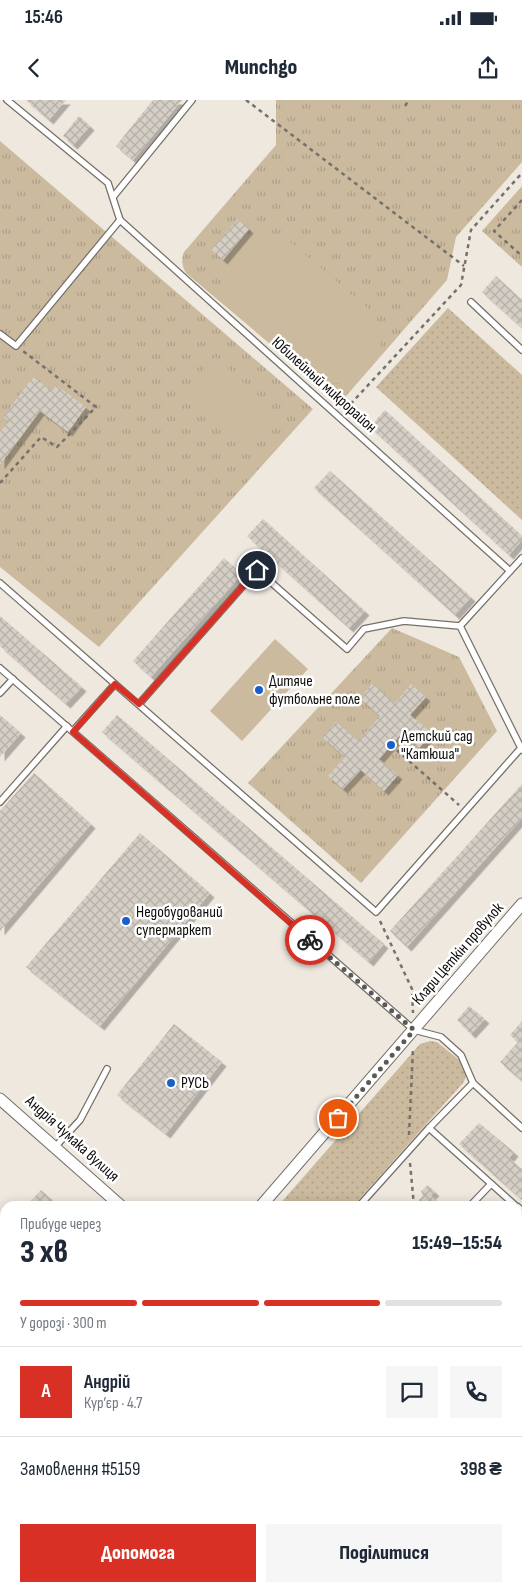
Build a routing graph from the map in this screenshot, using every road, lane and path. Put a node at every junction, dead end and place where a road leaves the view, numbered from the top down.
1 (7, 100) edge
2 (192, 100) edge
3 (246, 100) edge
4 (409, 100) edge
5 (405, 106) dead end
6 (522, 173) edge
7 (113, 198) junction
8 (522, 200) edge
9 (120, 220) junction
10 (522, 256) edge
11 (464, 266) junction
12 (471, 302) dead end
13 (0, 334) edge
14 (16, 346) junction
15 (522, 350) edge
16 (339, 416) junction
17 (0, 484) edge
18 (522, 558) edge
19 (510, 571) junction
20 (0, 583) edge
21 (460, 626) junction
22 (0, 668) edge
23 (12, 679) junction
24 (115, 684) junction
25 (0, 693) edge
26 (139, 704) junction
27 (67, 726) junction
28 (73, 732) junction
29 (391, 745) dead end
30 (521, 749) edge
31 (0, 802) edge
32 (465, 811) junction
33 (522, 904) edge
34 (414, 1030) junction
35 (107, 1069) dead end
36 (473, 1084) junction
37 (0, 1099) edge
38 (429, 1128) junction
39 (522, 1128) edge
40 (55, 1147) junction
41 (491, 1184) junction
42 (115, 1201) edge
43 (265, 1201) edge
44 (364, 1201) edge
45 (475, 1201) edge
46 (510, 1201) edge

1 - 7 lane
2 - 7 lane
3 - 11 path
4 - 5 path
6 - 11 path
7 - 9 lane
8 - 10 path
9 - 14 lane
9 - 16 lane, Юбилейный микрорайон
11 - 16 path
12 - 15 lane
13 - 14 lane
14 - 17 path
16 - 19 lane, Юбилейный микрорайон
18 - 19 lane
19 - 21 lane
20 - 24 lane
21 - 26 lane
21 - 30 lane
22 - 23 lane
23 - 25 lane
23 - 27 lane
24 - 26 lane
24 - 28 lane
26 - 32 lane
27 - 28 lane
27 - 31 lane
28 - 34 lane
29 - 32 path
30 - 32 lane
33 - 34 street, Клари Цеткін провулок
34 - 36 lane
34 - 43 street, Клари Цеткін провулок
35 - 40 lane
36 - 38 lane
36 - 39 lane
37 - 40 street, Андрія Чумака вулиця
38 - 41 lane
38 - 44 lane
40 - 42 street, Андрія Чумака вулиця
41 - 45 lane
41 - 46 lane

